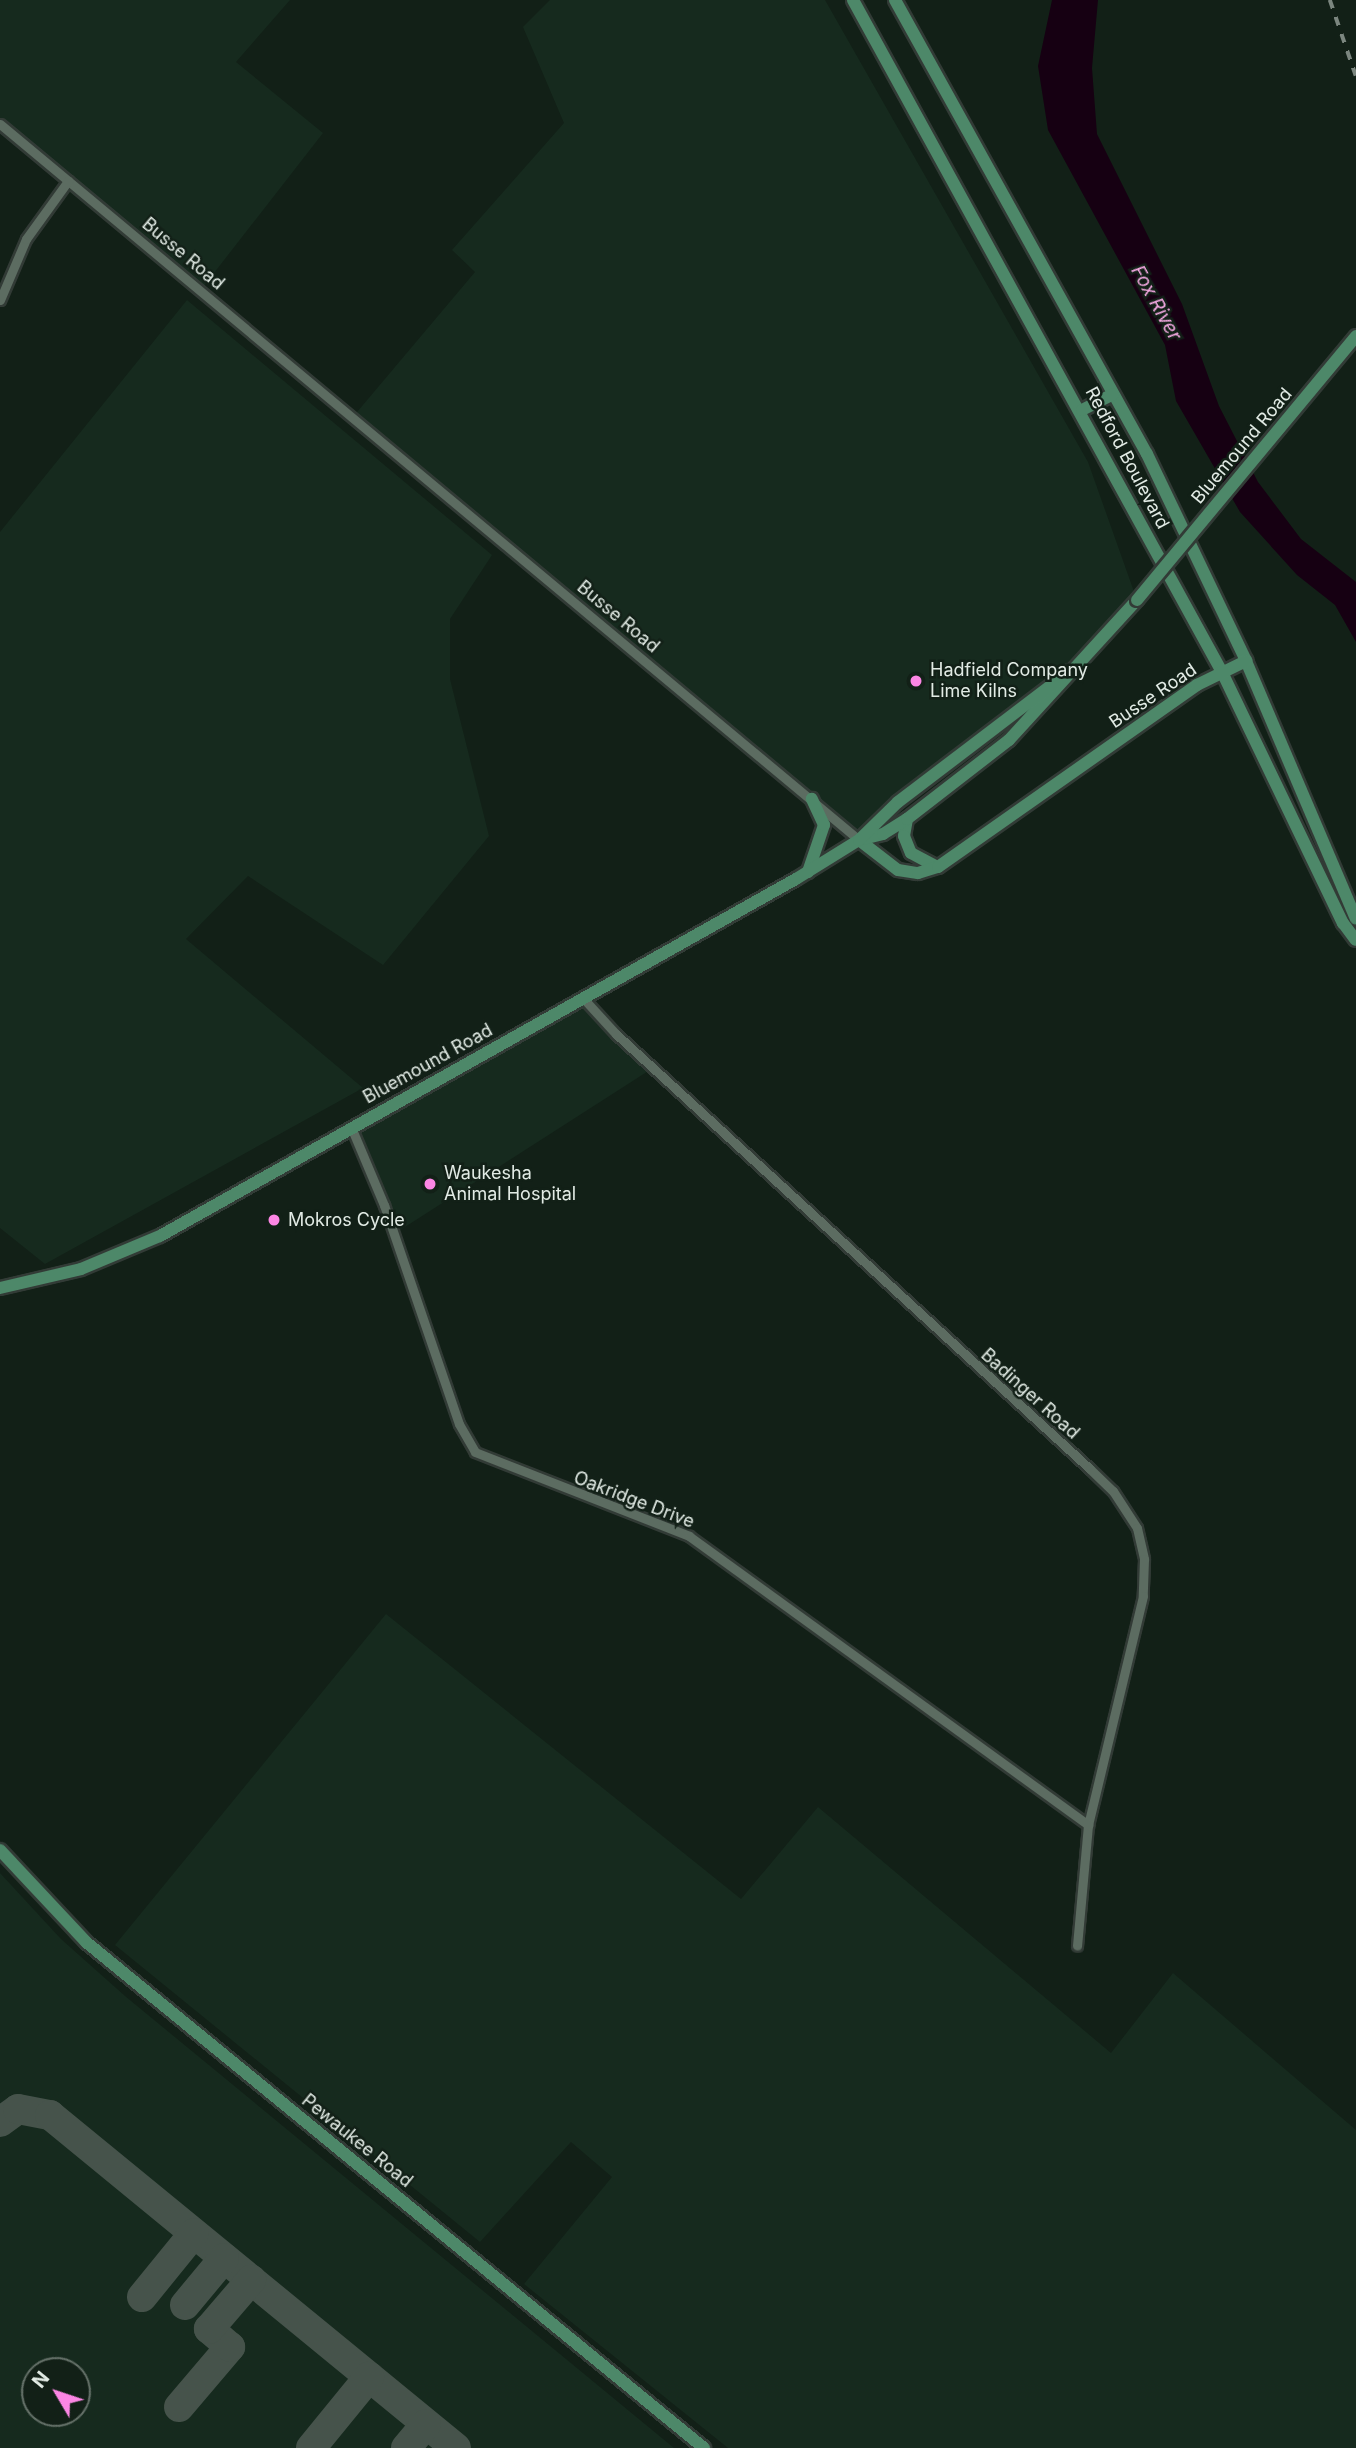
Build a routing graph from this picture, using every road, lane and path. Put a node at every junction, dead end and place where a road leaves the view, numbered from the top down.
1 (853, 0) edge
2 (895, 0) edge
3 (0, 124) edge
4 (68, 181) junction
5 (0, 300) edge
6 (1356, 336) edge
7 (1113, 394) junction
8 (1082, 410) junction
9 (1246, 661) junction
10 (1070, 671) junction
11 (1222, 672) junction
12 (812, 799) junction
13 (907, 820) junction
14 (859, 840) junction
15 (937, 867) junction
16 (808, 872) junction
17 (1356, 919) edge
18 (1356, 940) edge
19 (583, 998) junction
20 (351, 1127) junction
21 (0, 1288) edge
22 (1088, 1825) junction
23 (0, 1850) edge
24 (1077, 1946) dead end
25 (704, 2448) edge

1 - 8 main road, Redford Boulevard
2 - 7 main road, Redford Boulevard
3 - 4 street, Busse Road
4 - 5 street
4 - 12 street, Busse Road
6 - 10 main road, Bluemound Road, bridge
7 - 8 main road
7 - 9 main road, Redford Boulevard
8 - 11 main road, Redford Boulevard
9 - 11 main road, Busse Road
9 - 17 main road, Redford Boulevard
10 - 13 main road, Bluemound Road
10 - 14 main road, Bluemound Road
11 - 15 main road, Busse Road
11 - 18 main road, Redford Boulevard
12 - 14 street, Busse Road
12 - 16 main road
13 - 14 main road, Bluemound Road
13 - 15 main road
14 - 15 main road, Busse Road
14 - 16 main road, Bluemound Road
16 - 19 main road, Bluemound Road
19 - 20 main road, Bluemound Road
19 - 22 street, Badinger Road
20 - 21 main road, Bluemound Road
20 - 22 street, Oakridge Drive
22 - 24 street, Badinger Road
23 - 25 main road, Pewaukee Road

